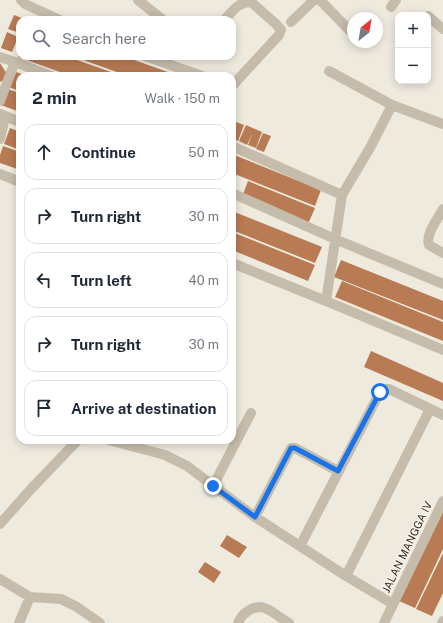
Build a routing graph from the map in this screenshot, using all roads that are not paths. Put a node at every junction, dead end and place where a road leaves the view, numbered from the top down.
1 (22, 0) edge
2 (138, 0) edge
3 (314, 0) edge
4 (320, 0) edge
5 (51, 16) edge
6 (158, 16) edge
7 (228, 16) edge
8 (431, 19) edge
9 (291, 22) dead end
10 (347, 28) edge
11 (443, 29) edge
12 (0, 57) edge
13 (156, 60) edge
14 (14, 62) junction
15 (329, 71) dead end
16 (40, 72) edge
17 (191, 72) edge
18 (236, 82) edge
19 (0, 101) edge
20 (392, 105) junction
21 (3, 116) edge
22 (16, 121) edge
23 (443, 124) edge
24 (0, 139) edge
25 (236, 148) edge
26 (0, 174) edge
27 (16, 180) edge
28 (236, 195) edge
29 (342, 195) junction
30 (443, 209) edge
31 (335, 239) junction
32 (443, 253) edge
33 (236, 265) edge
34 (443, 284) edge
35 (326, 301) junction
36 (443, 350) edge
37 (430, 409) junction
38 (251, 413) dead end
39 (443, 415) edge
40 (236, 442) edge
41 (74, 444) edge
42 (126, 444) edge
43 (235, 444) edge
44 (338, 471) junction
45 (213, 486) junction
46 (443, 500) edge
47 (255, 517) junction
48 (0, 524) edge
49 (300, 546) junction
50 (346, 576) junction
51 (0, 579) edge
52 (30, 597) junction
53 (393, 604) junction
54 (19, 623) edge
55 (100, 623) edge
56 (238, 623) edge
57 (289, 623) edge
58 (384, 623) edge

1 - 5 street
2 - 6 street
3 - 9 street
4 - 10 street
7 - 18 street
8 - 11 street
12 - 14 street
13 - 17 street
14 - 16 street
14 - 19 street
15 - 20 street
20 - 23 street
20 - 29 street
21 - 22 street
21 - 24 street
25 - 29 street
26 - 27 street
28 - 31 street
29 - 31 street
30 - 32 street
31 - 34 street
31 - 35 street
33 - 35 street
35 - 36 street
37 - 39 street
37 - 44 street
37 - 50 street
38 - 40 street
41 - 48 street
42 - 45 street
43 - 45 street
44 - 47 street
44 - 49 street
45 - 47 street
46 - 53 street, JALAN MANGGA IV
47 - 49 street
49 - 50 street
50 - 53 street
51 - 52 street
52 - 54 street
52 - 55 street
53 - 58 street, JALAN MANGGA IV
56 - 57 street

